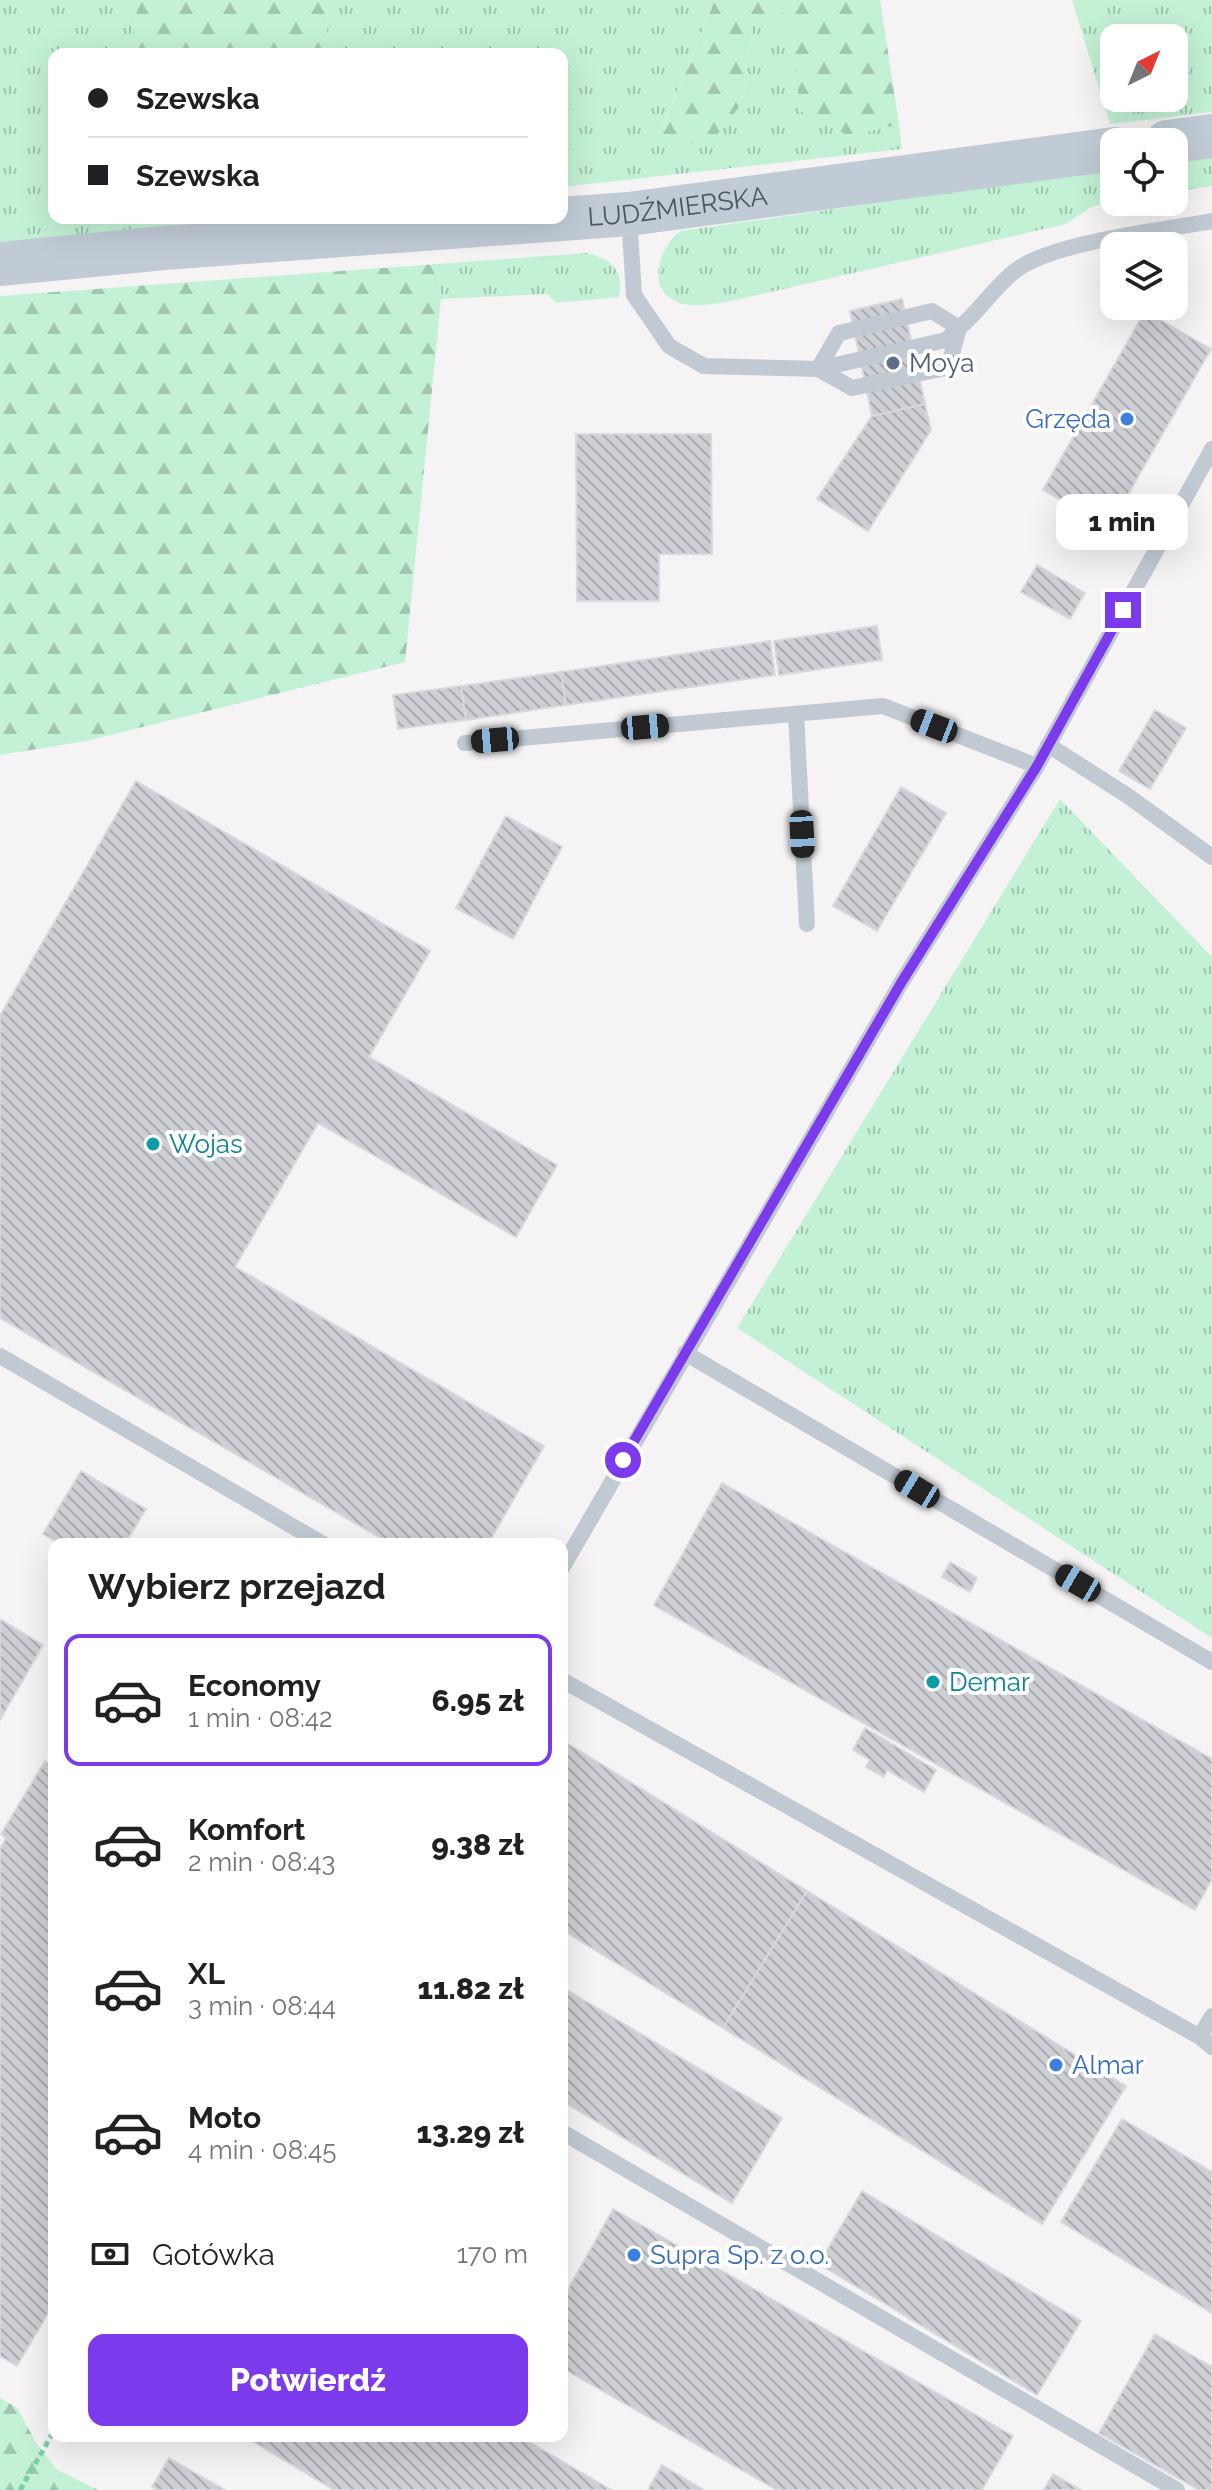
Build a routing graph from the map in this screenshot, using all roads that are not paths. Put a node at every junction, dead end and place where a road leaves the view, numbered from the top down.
1 (1212, 136) edge
2 (1188, 139) edge
3 (1100, 151) edge
4 (629, 214) junction
5 (568, 218) edge
6 (1212, 221) edge
7 (492, 224) edge
8 (0, 264) edge
9 (959, 328) junction
10 (818, 369) junction
11 (1212, 449) edge
12 (796, 714) junction
13 (465, 743) dead end
14 (1048, 745) junction
15 (1037, 766) junction
16 (1212, 857) edge
17 (807, 924) dead end
18 (685, 1353) junction
19 (0, 1356) edge
20 (313, 1538) edge
21 (568, 1558) edge
22 (1212, 1662) edge
23 (568, 1683) edge
24 (1212, 2016) edge
25 (1206, 2042) edge
26 (568, 2135) edge
27 (1177, 2490) edge

1 - 2 main road
3 - 4 main road, LUDŹMIERSKA
4 - 5 main road, LUDŹMIERSKA
4 - 10 lane
6 - 9 lane
7 - 8 main road, LUDŹMIERSKA
9 - 10 lane
9 - 10 lane
9 - 10 lane
11 - 14 lane
12 - 13 lane
12 - 15 lane
12 - 17 lane
14 - 15 lane
14 - 16 lane
15 - 18 lane
18 - 21 lane
18 - 22 lane
19 - 20 lane
23 - 25 lane
24 - 25 lane
26 - 27 lane

